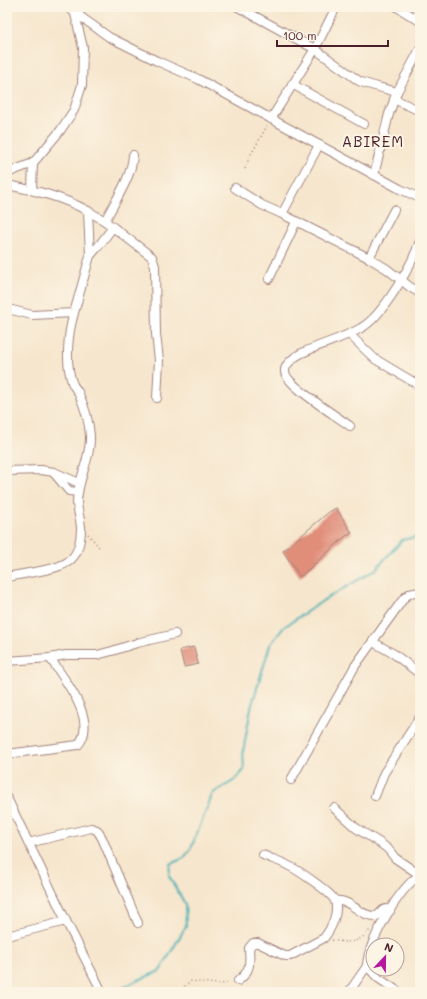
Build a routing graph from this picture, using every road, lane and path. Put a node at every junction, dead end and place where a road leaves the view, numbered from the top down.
1 (67, 7) edge
2 (84, 7) edge
3 (238, 7) edge
4 (336, 7) edge
5 (397, 7) edge
6 (76, 14) junction
7 (420, 21) edge
8 (315, 49) junction
9 (420, 50) edge
10 (292, 84) junction
11 (395, 96) junction
12 (420, 111) edge
13 (271, 119) junction
14 (364, 124) dead end
15 (319, 145) junction
16 (133, 155) dead end
17 (33, 163) junction
18 (245, 169) dead end
19 (7, 173) edge
20 (374, 175) junction
21 (7, 185) edge
22 (236, 188) dead end
23 (32, 190) junction
24 (420, 198) edge
25 (394, 210) dead end
26 (88, 211) junction
27 (282, 214) junction
28 (105, 221) junction
29 (296, 222) junction
30 (112, 227) junction
31 (420, 243) edge
32 (90, 256) junction
33 (369, 258) junction
34 (269, 279) dead end
35 (401, 280) junction
36 (420, 293) edge
37 (8, 309) dead end
38 (74, 313) junction
39 (349, 334) junction
40 (420, 386) edge
41 (156, 398) dead end
42 (350, 426) dead end
43 (7, 471) edge
44 (54, 472) junction
45 (79, 483) junction
46 (78, 492) junction
47 (81, 527) junction
48 (99, 547) dead end
49 (7, 576) edge
50 (420, 592) edge
51 (175, 634) dead end
52 (373, 642) junction
53 (50, 658) junction
54 (7, 661) edge
55 (420, 674) edge
56 (420, 717) edge
57 (7, 754) edge
58 (291, 780) dead end
59 (375, 796) dead end
60 (7, 798) edge
61 (334, 808) dead end
62 (28, 843) junction
63 (263, 856) dead end
64 (420, 875) edge
65 (335, 900) junction
66 (390, 911) junction
67 (66, 921) junction
68 (138, 923) dead end
69 (370, 929) dead end
70 (7, 936) edge
71 (375, 937) edge
72 (324, 938) junction
73 (365, 969) edge
74 (377, 977) edge
75 (238, 981) joint
76 (102, 992) edge
77 (179, 992) edge
78 (348, 992) edge
79 (399, 992) edge

1 - 6 street
2 - 6 street
3 - 8 street
4 - 8 street
5 - 7 street
6 - 13 street
6 - 17 street
8 - 10 street
8 - 11 street
9 - 11 street
10 - 13 street
10 - 14 street
11 - 12 street
11 - 20 street
13 - 15 street
13 - 18 path
15 - 20 street
15 - 27 street
16 - 28 street
17 - 19 street
17 - 23 street
20 - 24 street
21 - 23 street
22 - 27 street
23 - 26 street
25 - 33 street
26 - 28 street
26 - 32 street
27 - 29 street
28 - 30 street
29 - 33 street
29 - 34 street
30 - 32 street
30 - 41 street
31 - 35 street
32 - 38 street
33 - 35 street
35 - 36 street
35 - 39 street
37 - 38 street
38 - 45 street
39 - 40 street
39 - 42 street
43 - 44 street
44 - 45 street
44 - 46 street
45 - 46 street
46 - 47 street
47 - 48 path
47 - 49 street
50 - 52 street
51 - 53 street
52 - 55 street
52 - 58 street
53 - 54 street
53 - 57 street
56 - 59 street
60 - 62 street
61 - 64 street
62 - 67 street
62 - 68 street
63 - 65 street
64 - 66 street
65 - 66 street
65 - 72 street
66 - 71 street
67 - 70 street
67 - 76 street
69 - 72 path
72 - 75 street
73 - 78 street
74 - 79 street
75 - 77 path

